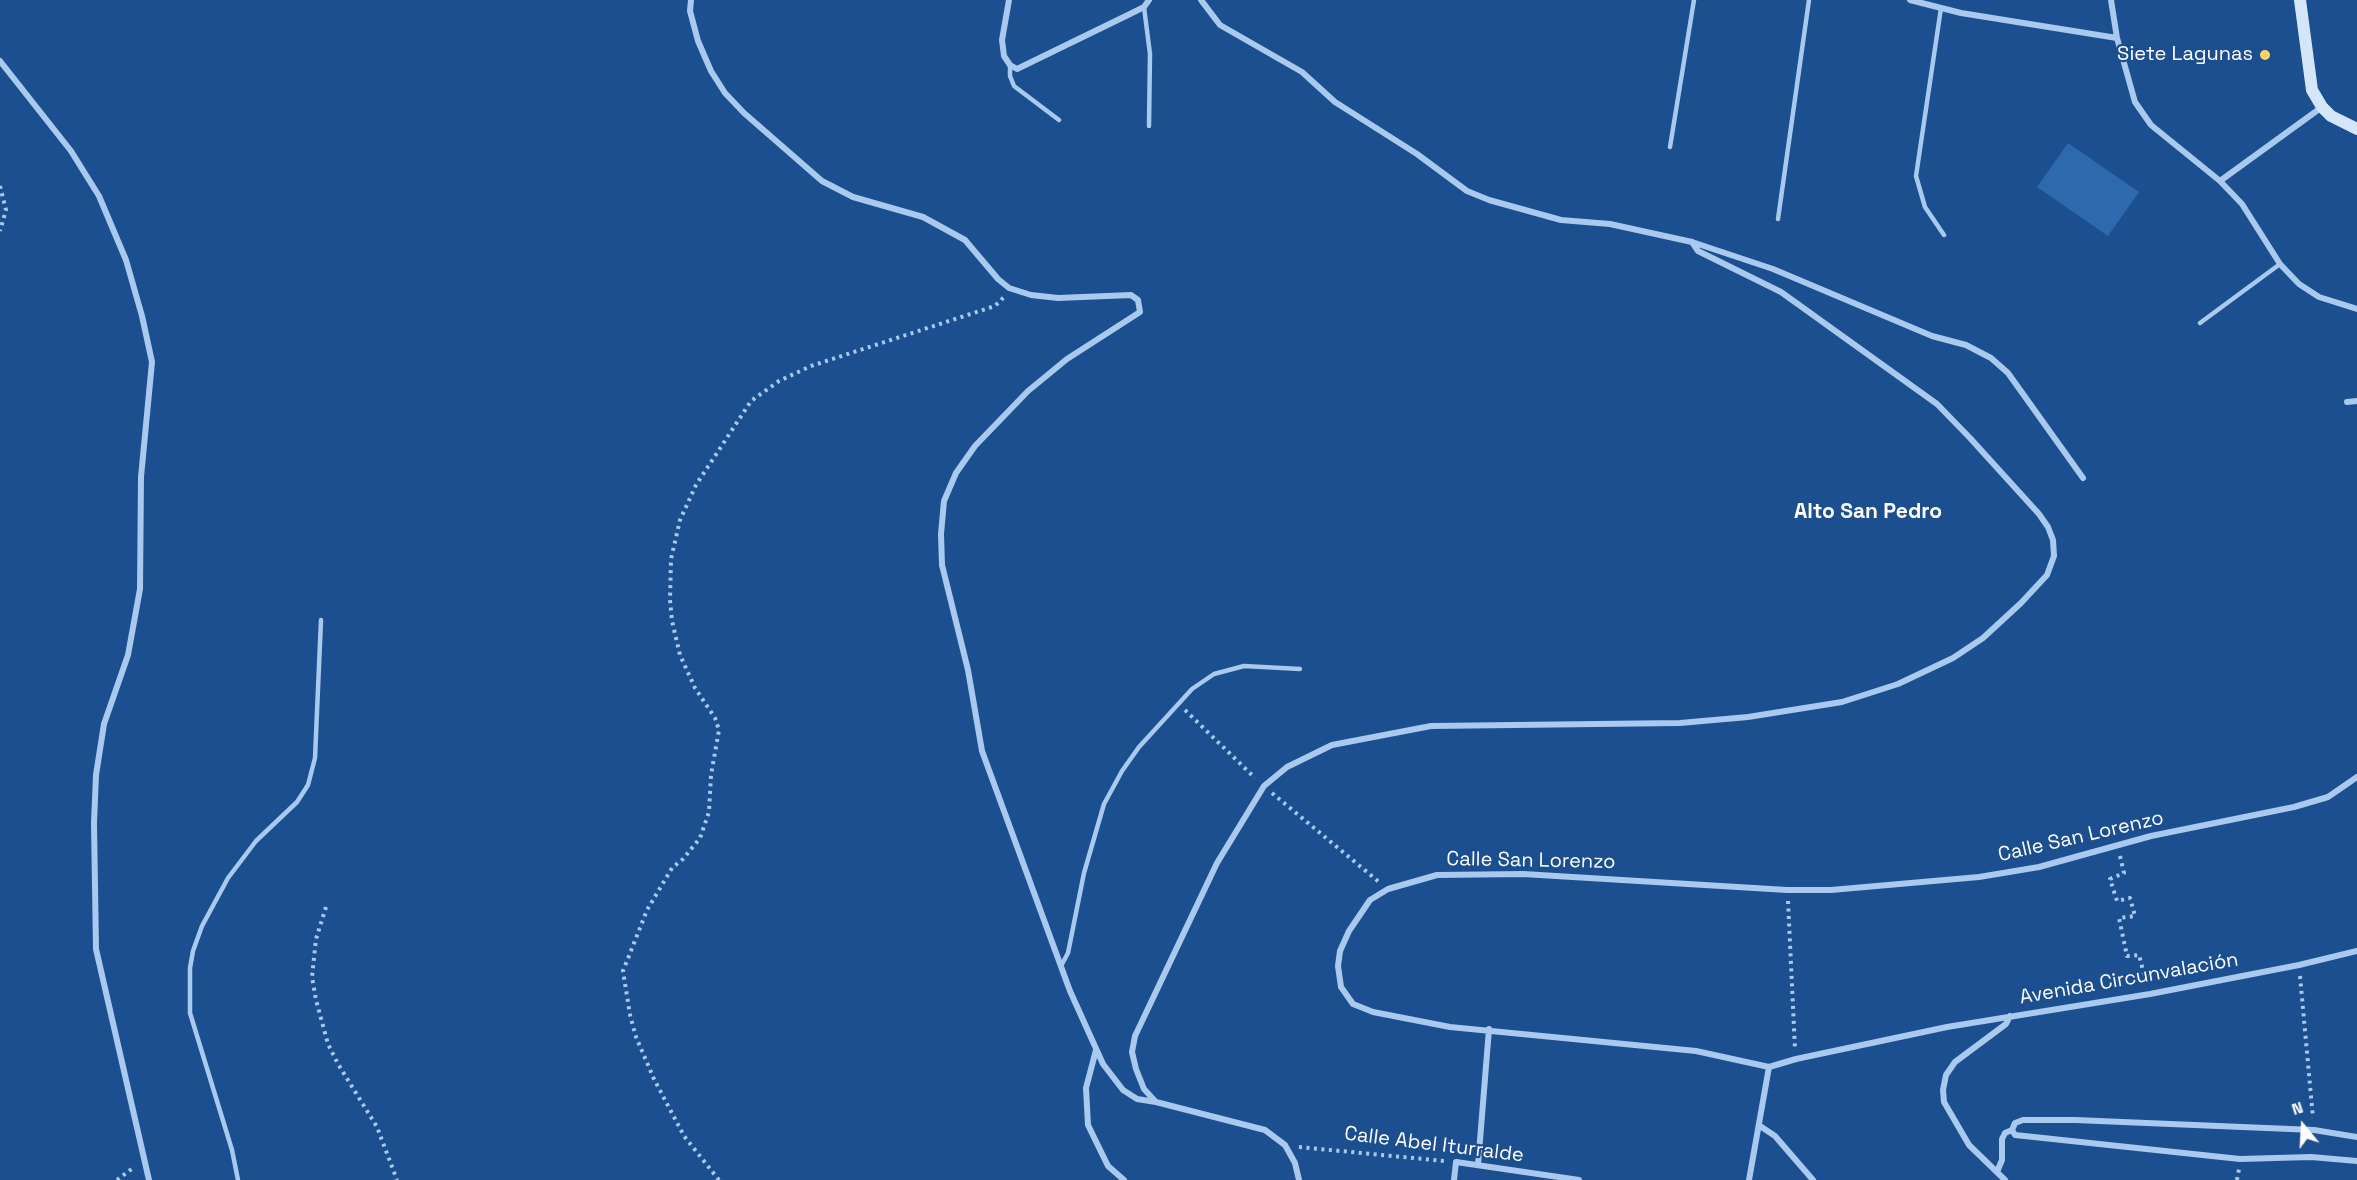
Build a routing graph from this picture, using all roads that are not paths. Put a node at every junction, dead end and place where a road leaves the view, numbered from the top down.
1 (691, 0) edge
2 (1009, 0) edge
3 (1149, 0) edge
4 (1202, 0) edge
5 (1694, 0) edge
6 (1809, 0) edge
7 (1910, 0) edge
8 (2111, 0) edge
9 (2300, 0) edge
10 (1144, 7) junction
11 (1941, 8) junction
12 (2117, 38) junction
13 (0, 61) edge
14 (1010, 65) junction
15 (2322, 107) junction
16 (1059, 120) dead end
17 (1149, 126) dead end
18 (2357, 129) edge
19 (1670, 147) dead end
20 (2220, 181) junction
21 (1778, 219) dead end
22 (1944, 235) dead end
23 (1692, 242) junction
24 (2280, 264) junction
25 (2357, 309) edge
26 (2200, 323) dead end
27 (2357, 401) edge
28 (2347, 402) dead end
29 (2083, 478) dead end
30 (321, 620) dead end
31 (1300, 669) dead end
32 (2357, 777) edge
33 (2357, 951) edge
34 (1061, 966) junction
35 (2010, 1016) junction
36 (1489, 1029) junction
37 (1096, 1050) junction
38 (1769, 1067) junction
39 (1156, 1102) junction
40 (1760, 1126) junction
41 (2012, 1130) junction
42 (2357, 1137) edge
43 (2357, 1161) edge
44 (1478, 1165) junction
45 (1997, 1172) junction
46 (149, 1180) edge
47 (238, 1180) edge
48 (1124, 1180) edge
49 (1299, 1180) edge
50 (1454, 1180) edge
51 (1579, 1180) edge
52 (1749, 1180) edge
53 (1813, 1180) edge
54 (2005, 1180) edge

1 - 34 street
2 - 14 street
3 - 10 street
4 - 23 street
5 - 19 lane
6 - 21 lane
7 - 11 street
8 - 12 street
9 - 15 main road
10 - 14 street
10 - 17 lane
11 - 12 street
11 - 22 lane
12 - 20 street
13 - 46 street
14 - 16 lane
15 - 18 main road
15 - 20 street
20 - 24 street
23 - 29 street
23 - 39 street
24 - 25 street
24 - 26 lane
27 - 28 street
30 - 47 lane
31 - 34 lane
32 - 36 street, Calle San Lorenzo
33 - 35 street, Avenida Circunvalación
34 - 37 street
35 - 38 street, Calle San Lorenzo
35 - 45 street, Avenida Circunvalación
36 - 38 street, Calle San Lorenzo
36 - 44 street
37 - 39 street
37 - 48 street
38 - 40 street
39 - 49 street
40 - 52 street
40 - 53 street
41 - 42 street
41 - 43 street
41 - 45 street
44 - 50 street, Calle Abel Iturralde
44 - 51 street, Calle Abel Iturralde
45 - 54 street, Avenida Circunvalación

